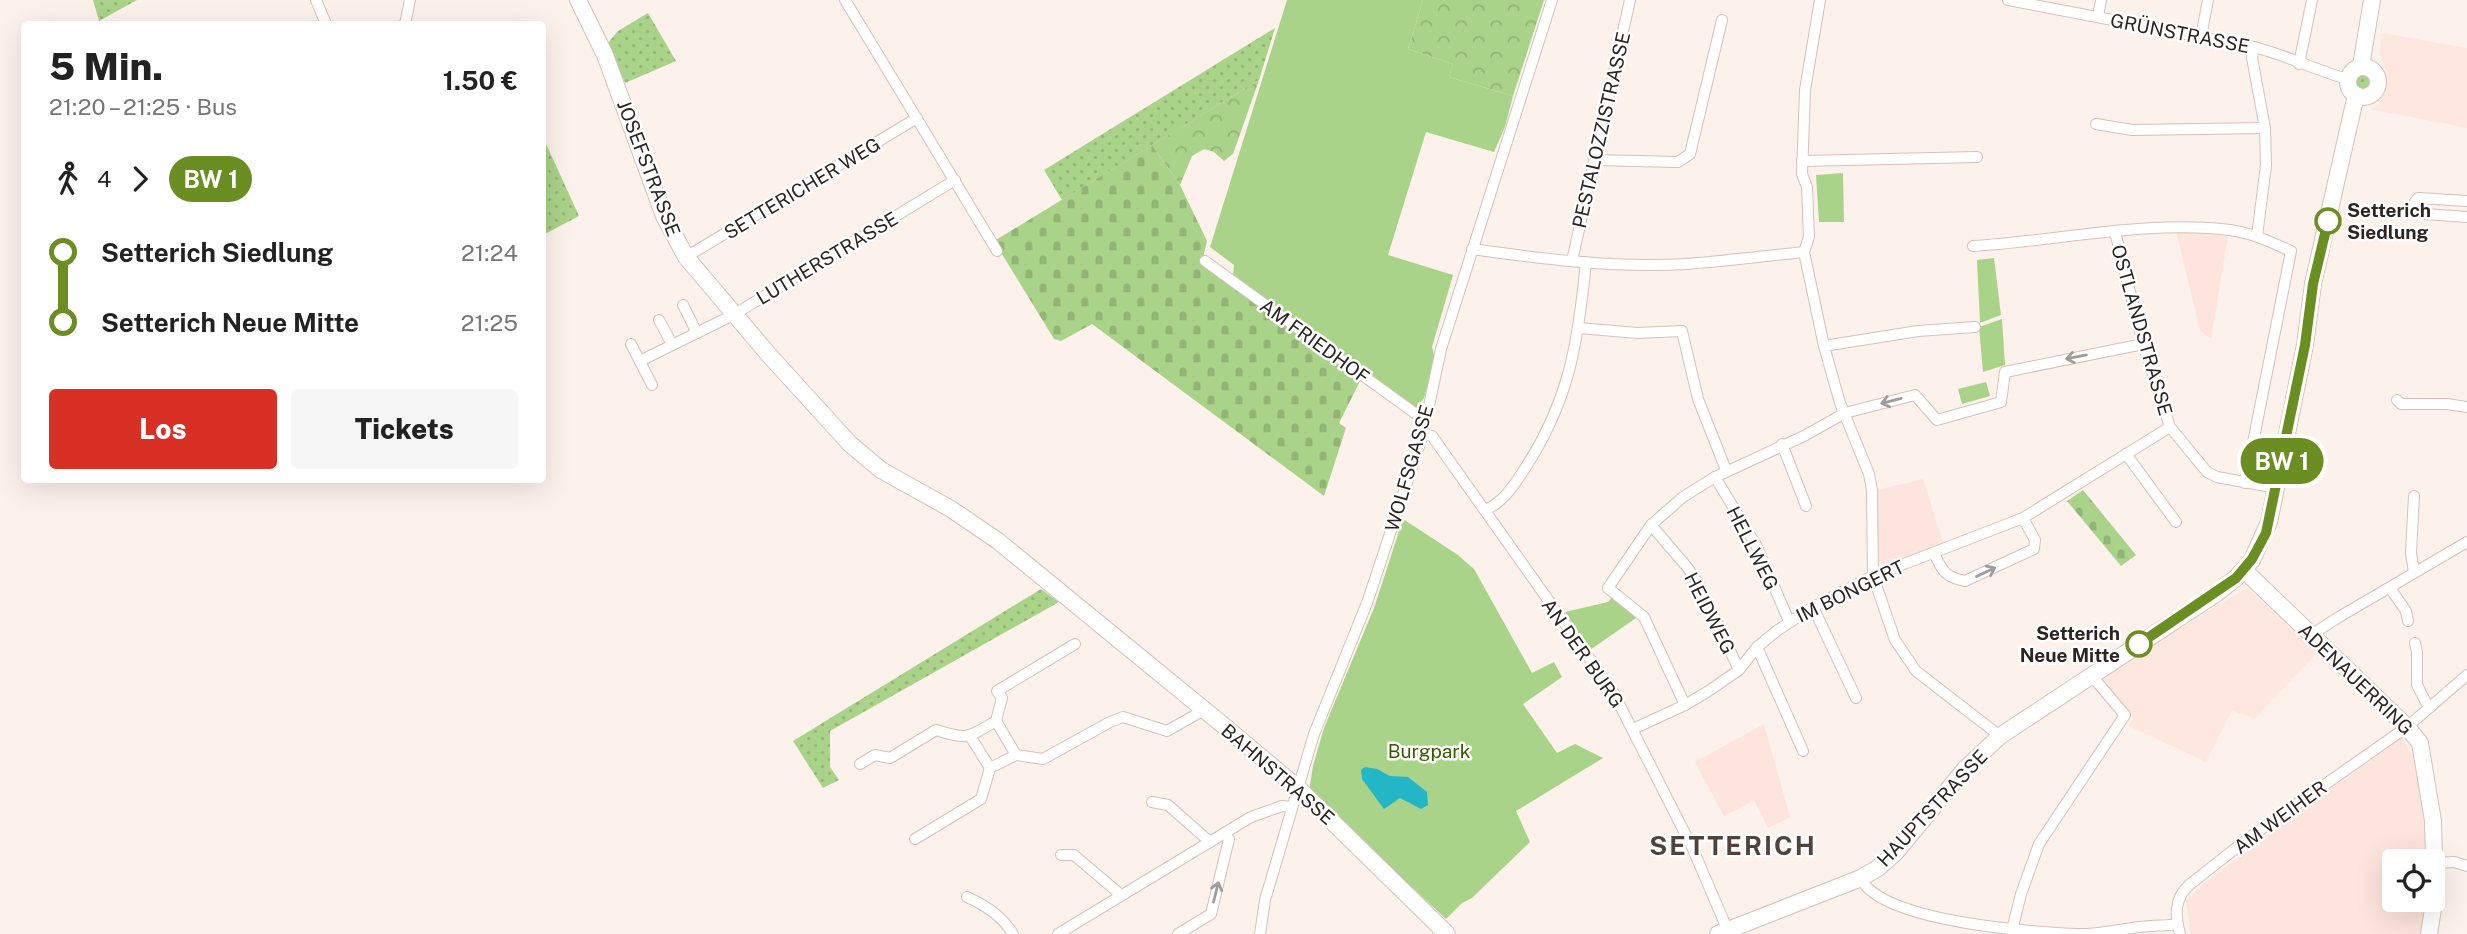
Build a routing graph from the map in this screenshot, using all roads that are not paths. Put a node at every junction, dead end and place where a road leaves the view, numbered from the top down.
1 (316, 0) edge
2 (410, 0) edge
3 (578, 0) edge
4 (845, 0) edge
5 (1552, 0) edge
6 (1630, 0) edge
7 (1820, 0) edge
8 (2008, 0) edge
9 (2101, 0) edge
10 (2208, 0) edge
11 (2312, 0) edge
12 (2372, 0) edge
13 (2098, 17) junction
14 (1722, 20) dead end
15 (325, 21) edge
16 (406, 21) edge
17 (2202, 37) junction
18 (2254, 47) junction
19 (2299, 64) junction
20 (2361, 66) junction
21 (2347, 79) junction
22 (2356, 95) junction
23 (917, 118) junction
24 (2096, 124) dead end
25 (2265, 128) junction
26 (1977, 157) dead end
27 (1594, 160) junction
28 (1802, 161) junction
29 (955, 180) junction
30 (2467, 201) edge
31 (2467, 217) edge
32 (2115, 232) junction
33 (2257, 236) junction
34 (1973, 246) dead end
35 (1472, 249) junction
36 (997, 251) dead end
37 (1804, 252) junction
38 (687, 257) junction
39 (1205, 261) dead end
40 (1572, 261) junction
41 (1586, 262) junction
42 (683, 305) dead end
43 (735, 314) junction
44 (659, 320) dead end
45 (1975, 327) dead end
46 (1579, 328) junction
47 (697, 333) junction
48 (631, 344) dead end
49 (672, 344) junction
50 (2143, 344) junction
51 (1824, 346) junction
52 (769, 355) joint
53 (640, 361) junction
54 (652, 385) dead end
55 (2397, 400) dead end
56 (2467, 407) edge
57 (1845, 413) junction
58 (1427, 416) junction
59 (2170, 427) junction
60 (1423, 434) junction
61 (1782, 444) junction
62 (2126, 454) junction
63 (1726, 470) junction
64 (1715, 477) junction
65 (2245, 483) junction
66 (2277, 488) junction
67 (2414, 496) dead end
68 (1806, 506) dead end
69 (1485, 510) junction
70 (2023, 518) junction
71 (2176, 522) dead end
72 (1651, 525) junction
73 (2467, 542) edge
74 (1934, 553) junction
75 (2244, 570) junction
76 (2414, 572) junction
77 (1873, 576) junction
78 (2390, 588) junction
79 (1813, 607) junction
80 (1789, 621) junction
81 (2408, 621) dead end
82 (2311, 635) junction
83 (2415, 643) dead end
84 (1075, 645) dead end
85 (1757, 648) junction
86 (1739, 670) junction
87 (2091, 675) junction
88 (2466, 678) edge
89 (1856, 698) dead end
90 (1685, 705) junction
91 (2429, 708) junction
92 (1204, 710) junction
93 (996, 721) junction
94 (2407, 727) junction
95 (1633, 729) junction
96 (970, 736) junction
97 (2000, 736) junction
98 (1803, 751) dead end
99 (1016, 755) junction
100 (860, 764) dead end
101 (990, 768) junction
102 (1298, 788) junction
103 (1152, 802) dead end
104 (1292, 807) junction
105 (1225, 833) junction
106 (915, 839) dead end
107 (1210, 842) junction
108 (2434, 849) edge
109 (1061, 855) dead end
110 (2445, 862) edge
111 (2467, 866) edge
112 (1861, 878) junction
113 (1121, 895) junction
114 (967, 897) dead end
115 (2432, 912) edge
116 (2179, 929) edge
117 (2012, 931) edge
118 (1723, 933) edge
119 (1013, 934) edge
120 (1058, 934) edge
121 (1178, 934) edge
122 (1260, 934) edge
123 (1447, 934) edge
124 (2429, 934) edge

1 - 15 street
2 - 16 street
3 - 38 street, JOSEFSTRASSE
4 - 23 street
5 - 35 street, WOLFSGASSE
6 - 27 street, PESTALOZZISTRASSE
7 - 28 street
8 - 13 street, GRÜNSTRASSE
9 - 13 street
10 - 17 street
11 - 19 street
12 - 20 street
13 - 17 street, GRÜNSTRASSE
14 - 27 street
17 - 18 street, GRÜNSTRASSE
18 - 19 street, GRÜNSTRASSE
18 - 25 street
19 - 21 street, GRÜNSTRASSE
20 - 21 street
20 - 22 street
21 - 22 street
22 - 66 street, HAUPTSTRASSE
23 - 29 street
23 - 38 street, SETTERICHER WEG
24 - 25 street
25 - 33 street
26 - 28 street
27 - 40 street, PESTALOZZISTRASSE
28 - 37 street
29 - 36 street
29 - 43 street, LUTHERSTRASSE
30 - 31 street
32 - 33 street
32 - 34 street
32 - 50 street, OSTLANDSTRASSE
33 - 65 street
35 - 40 street
35 - 58 street, WOLFSGASSE
37 - 41 street
37 - 51 street
38 - 43 street, JOSEFSTRASSE
39 - 58 street, AM FRIEDHOF
40 - 41 street
41 - 46 street
42 - 47 street
43 - 47 street, LUTHERSTRASSE
43 - 52 street, JOSEFSTRASSE
44 - 49 street
45 - 51 street
46 - 63 street
46 - 69 street
47 - 49 street, LUTHERSTRASSE
48 - 53 street
49 - 53 street, LUTHERSTRASSE
50 -> 57 street
50 - 59 street, OSTLANDSTRASSE
51 - 57 street
52 - 92 street, BAHNSTRASSE
53 - 54 street
55 - 56 street
57 - 61 street
57 - 77 street
58 - 60 street, WOLFSGASSE
59 - 62 street, IM BONGERT
59 - 65 street
60 - 69 street, AN DER BURG
60 - 102 street, WOLFSGASSE
61 - 63 street
61 - 68 street
62 - 70 street, IM BONGERT
62 - 71 street
63 - 64 street
64 - 72 street
64 - 80 street, HELLWEG
65 - 66 street
66 - 75 street, HAUPTSTRASSE
67 - 76 street
69 - 95 street, AN DER BURG
70 - 74 street, IM BONGERT
74 -> 70 street
72 - 86 street, HEIDWEG
72 - 90 street
73 - 76 street
74 - 77 street, IM BONGERT
75 - 82 street, ADENAUERRING
75 - 87 street, HAUPTSTRASSE
76 - 78 street
77 - 79 street, IM BONGERT
77 - 97 street
78 - 81 street
78 - 82 street
79 - 80 street, IM BONGERT
79 - 89 street
80 - 85 street, IM BONGERT
82 - 94 street, ADENAUERRING
83 - 91 street
84 - 93 street
85 - 86 street, IM BONGERT
85 - 98 street
86 - 90 street, IM BONGERT
87 - 97 street, HAUPTSTRASSE
87 - 117 street
88 - 91 street, AM WEIHER
90 - 95 street, IM BONGERT
91 - 94 street, AM WEIHER
92 - 99 street
92 - 102 street, BAHNSTRASSE
93 - 96 street
93 - 99 street
94 - 108 street, ADENAUERRING
94 - 116 street, AM WEIHER
95 - 118 street, AN DER BURG
96 - 100 street
96 - 101 street
97 - 112 street, HAUPTSTRASSE
99 - 101 street
101 - 106 street
102 - 104 street, WOLFSGASSE
102 - 123 street, BAHNSTRASSE
103 - 107 street
104 - 105 street
104 - 122 street, WOLFSGASSE
105 - 107 street
121 -> 105 street
107 - 113 street
109 - 113 street
110 - 111 street
112 - 117 street
112 - 118 street, HAUPTSTRASSE
113 - 120 street
114 - 119 street
115 - 124 street, ADENAUERRING
116 - 117 street

